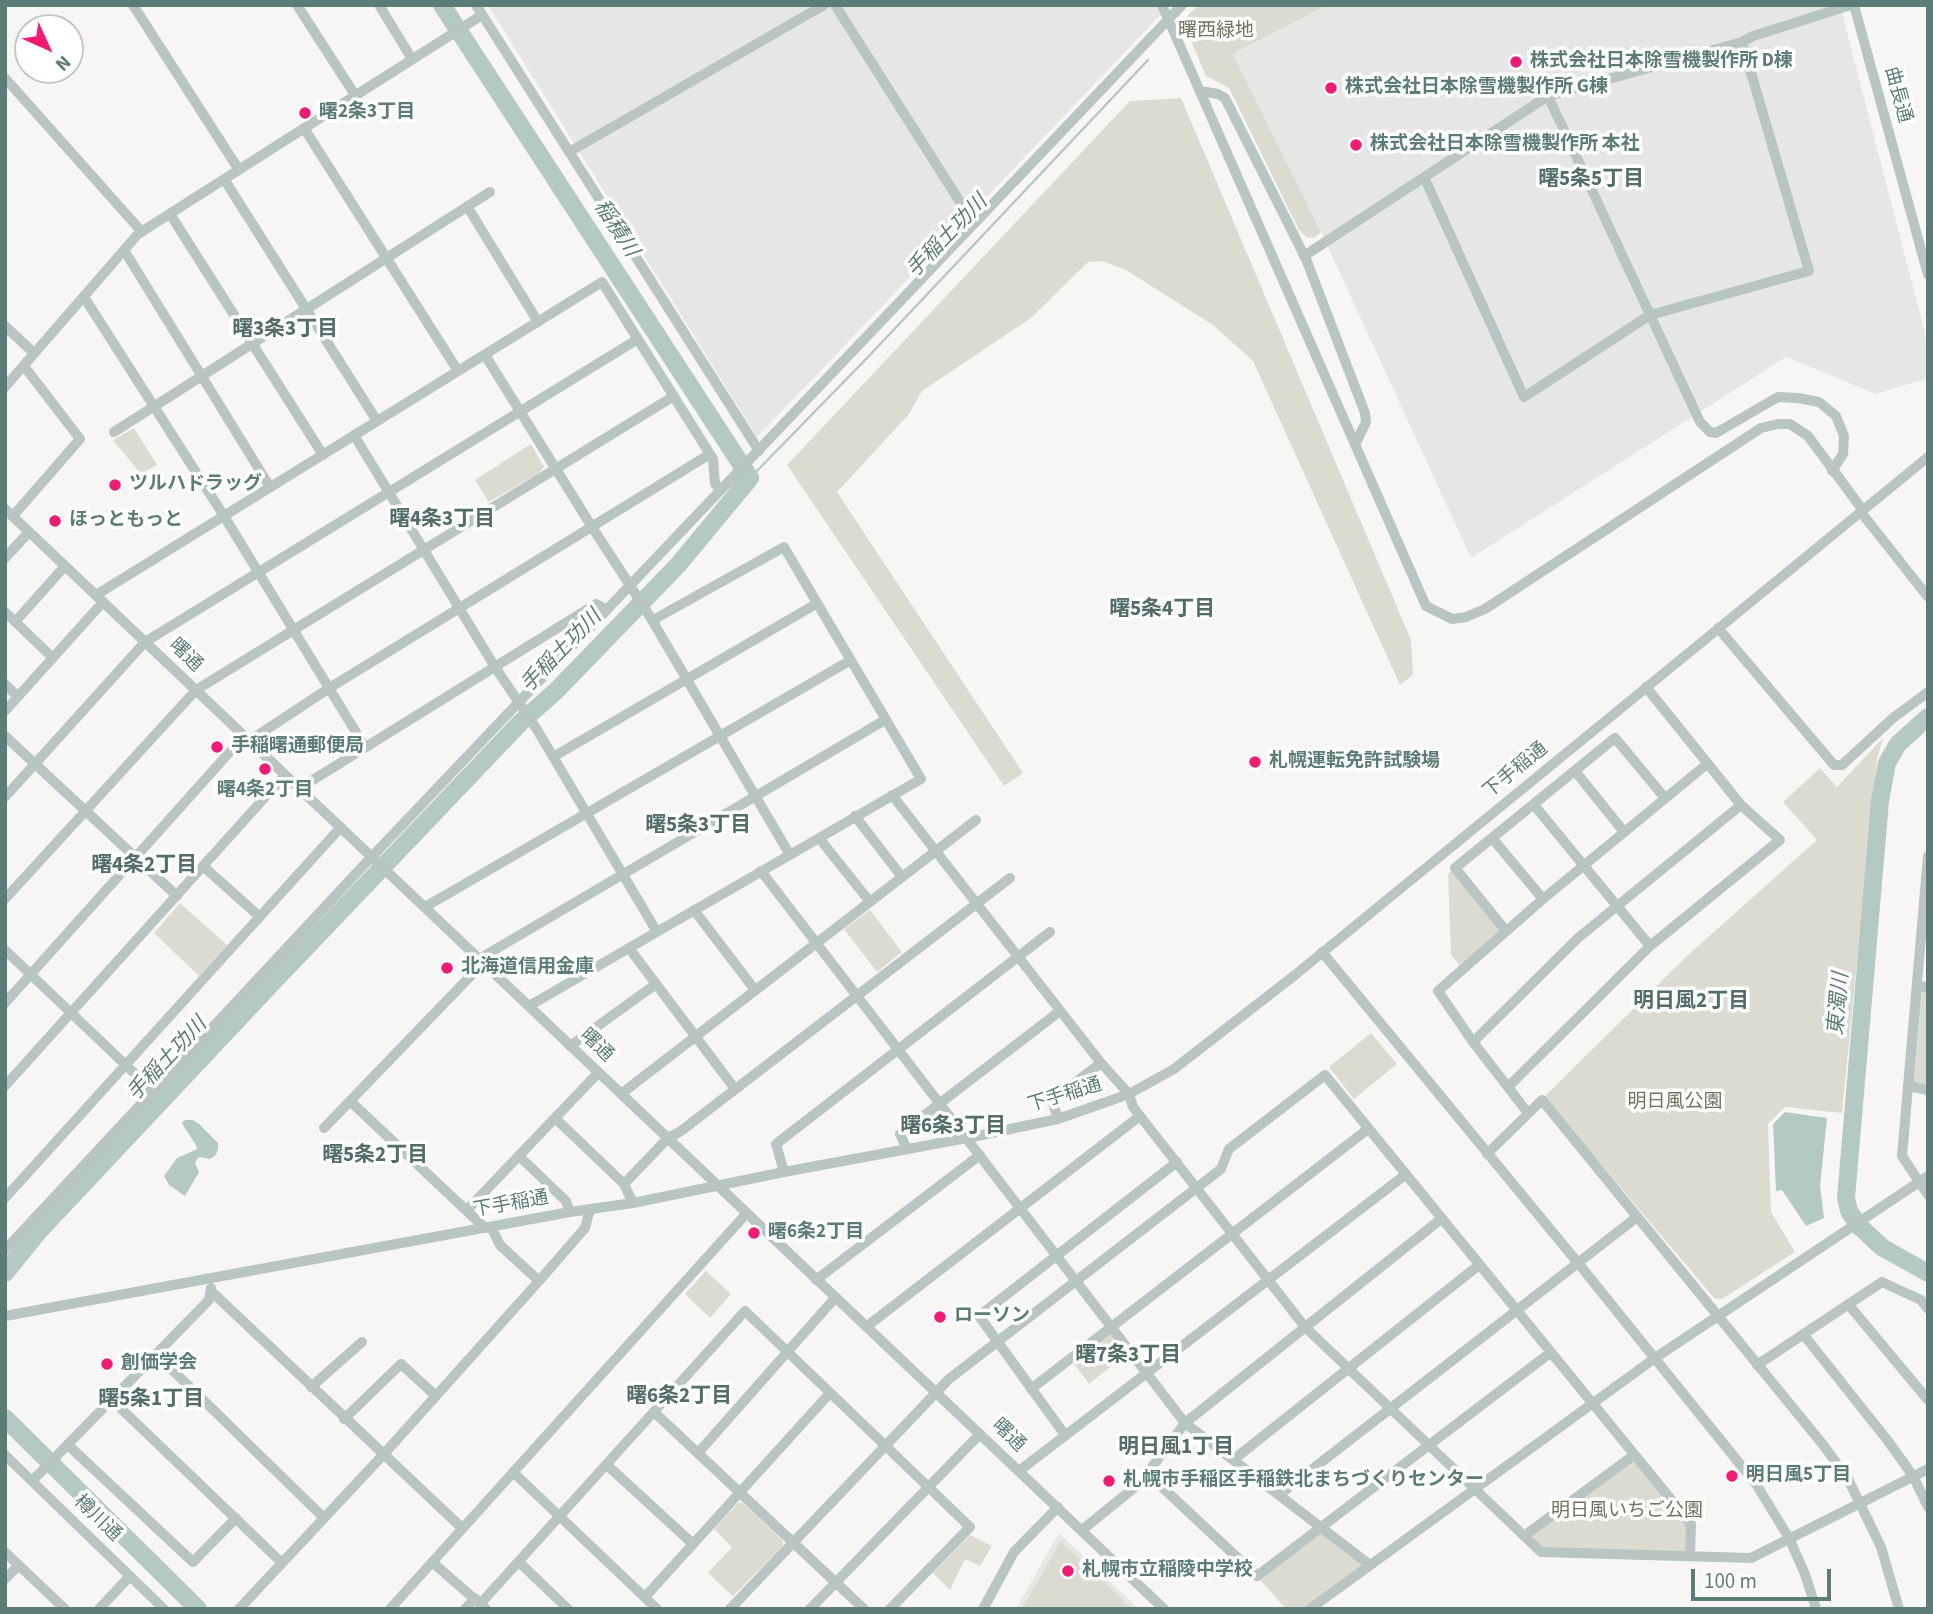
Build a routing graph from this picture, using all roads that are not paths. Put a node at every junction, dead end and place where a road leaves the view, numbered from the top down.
1 (134, 5) edge
2 (297, 5) edge
3 (379, 5) edge
4 (824, 5) edge
5 (835, 5) edge
6 (1161, 5) edge
7 (1182, 5) edge
8 (1853, 5) edge
9 (479, 10) edge
10 (1168, 20) junction
11 (1742, 42) junction
12 (412, 59) junction
13 (5, 78) edge
14 (1200, 91) junction
15 (355, 95) junction
16 (1548, 96) junction
17 (304, 128) junction
18 (569, 152) junction
19 (239, 170) junction
20 (1424, 177) junction
21 (224, 179) junction
22 (490, 191) dead end
23 (467, 206) junction
24 (170, 214) junction
25 (974, 224) junction
26 (142, 232) junction
27 (124, 250) junction
28 (1304, 256) junction
29 (386, 258) junction
30 (1928, 275) edge
31 (84, 297) junction
32 (306, 309) junction
33 (1650, 315) junction
34 (538, 322) junction
35 (5, 326) edge
36 (638, 339) junction
37 (252, 344) junction
38 (34, 353) junction
39 (485, 355) junction
40 (24, 366) junction
41 (458, 371) junction
42 (201, 376) junction
43 (5, 387) edge
44 (674, 396) junction
45 (155, 406) junction
46 (521, 411) junction
47 (377, 421) junction
48 (114, 432) dead end
49 (354, 435) junction
50 (1355, 445) junction
51 (758, 451) junction
52 (710, 454) junction
53 (323, 455) junction
54 (1928, 457) edge
55 (556, 469) junction
56 (1832, 471) junction
57 (270, 487) junction
58 (721, 490) junction
59 (390, 492) junction
60 (1861, 510) junction
61 (9, 512) edge
62 (224, 516) junction
63 (592, 527) junction
64 (29, 532) junction
65 (425, 550) junction
66 (5, 558) edge
67 (65, 566) junction
68 (259, 573) junction
69 (632, 589) junction
70 (1928, 597) edge
71 (99, 599) junction
72 (816, 604) junction
73 (460, 609) junction
74 (607, 610) junction
75 (5, 612) edge
76 (653, 620) junction
77 (15, 622) junction
78 (1718, 628) junction
79 (295, 630) junction
80 (145, 642) junction
81 (53, 658) junction
82 (851, 660) junction
83 (495, 667) junction
84 (686, 678) junction
85 (5, 684) edge
86 (331, 687) junction
87 (1646, 687) junction
88 (196, 690) junction
89 (1928, 692) edge
90 (18, 697) junction
91 (522, 706) junction
92 (5, 711) edge
93 (885, 720) junction
94 (5, 736) edge
95 (720, 736) junction
96 (247, 738) junction
97 (365, 747) junction
98 (553, 757) junction
99 (35, 764) junction
100 (1707, 764) junction
101 (1575, 771) junction
102 (285, 775) junction
103 (299, 788) junction
104 (892, 795) junction
105 (755, 796) junction
106 (5, 797) edge
107 (1665, 798) junction
108 (1534, 805) junction
109 (1741, 806) junction
110 (84, 810) junction
111 (587, 814) junction
112 (855, 816) junction
113 (976, 820) dead end
114 (341, 827) junction
115 (1624, 832) junction
116 (819, 838) junction
117 (1492, 838) junction
118 (936, 851) junction
119 (790, 855) junction
120 (1928, 856) edge
121 (134, 858) junction
122 (375, 859) junction
123 (1584, 866) junction
124 (204, 867) junction
125 (761, 872) junction
126 (622, 874) junction
127 (902, 877) junction
128 (1010, 878) dead end
129 (177, 897) junction
130 (5, 899) edge
131 (1543, 899) junction
132 (870, 902) junction
133 (977, 903) junction
134 (1617, 906) junction
135 (425, 907) junction
136 (694, 910) junction
137 (260, 917) junction
138 (1506, 931) junction
139 (657, 932) junction
140 (1050, 932) dead end
141 (816, 943) junction
142 (1650, 946) junction
143 (629, 948) junction
144 (5, 950) edge
145 (1322, 952) junction
146 (1018, 957) junction
147 (481, 961) junction
148 (31, 974) junction
149 (656, 984) junction
150 (1922, 986) edge
151 (755, 990) junction
152 (856, 996) junction
153 (5, 1003) edge
154 (529, 1006) junction
155 (1060, 1011) junction
156 (72, 1013) junction
157 (696, 1037) junction
158 (1473, 1042) junction
159 (570, 1046) junction
160 (898, 1050) junction
161 (1101, 1063) junction
162 (126, 1065) junction
163 (598, 1073) junction
164 (5, 1086) edge
165 (1908, 1086) junction
166 (1508, 1087) junction
167 (735, 1090) junction
168 (1928, 1090) edge
169 (153, 1091) junction
170 (621, 1094) junction
171 (1129, 1094) junction
172 (350, 1101) junction
173 (938, 1103) junction
174 (1528, 1113) junction
175 (1140, 1116) junction
176 (555, 1118) junction
177 (1058, 1119) junction
178 (324, 1128) dead end
179 (1368, 1129) junction
180 (967, 1138) junction
181 (668, 1139) junction
182 (907, 1149) junction
183 (1487, 1154) junction
184 (980, 1155) junction
185 (519, 1156) junction
186 (1177, 1162) junction
187 (784, 1172) junction
188 (1405, 1175) junction
189 (1923, 1179) edge
190 (624, 1184) junction
191 (717, 1185) junction
192 (1196, 1188) junction
193 (1928, 1195) edge
194 (5, 1198) edge
195 (633, 1203) junction
196 (1020, 1207) junction
197 (590, 1209) junction
198 (467, 1210) junction
199 (570, 1212) junction
200 (746, 1214) junction
201 (1637, 1217) junction
202 (1441, 1219) junction
203 (488, 1228) junction
204 (1233, 1234) junction
205 (5, 1250) edge
206 (1057, 1255) junction
207 (1578, 1263) junction
208 (1479, 1265) junction
209 (210, 1279) junction
210 (1076, 1279) junction
211 (816, 1280) junction
212 (1268, 1280) junction
213 (539, 1281) junction
214 (212, 1292) junction
215 (835, 1298) junction
216 (1849, 1304) junction
217 (1928, 1309) edge
218 (1516, 1310) junction
219 (5, 1316) edge
220 (1717, 1316) junction
221 (1111, 1326) junction
222 (866, 1327) junction
223 (1305, 1327) junction
224 (1803, 1334) junction
225 (997, 1341) junction
226 (362, 1342) dead end
227 (787, 1352) junction
228 (1550, 1353) junction
229 (156, 1354) junction
230 (1655, 1358) junction
231 (1757, 1365) junction
232 (1348, 1368) junction
233 (1146, 1372) junction
234 (311, 1387) junction
235 (1031, 1389) junction
236 (936, 1392) junction
237 (830, 1393) junction
238 (436, 1395) junction
239 (112, 1400) junction
240 (1928, 1400) edge
241 (1592, 1404) junction
242 (1391, 1408) junction
243 (654, 1412) junction
244 (344, 1419) junction
245 (1185, 1423) junction
246 (980, 1434) junction
247 (1065, 1435) junction
248 (68, 1445) junction
249 (886, 1445) junction
250 (1430, 1446) junction
251 (698, 1453) junction
252 (5, 1455) edge
253 (383, 1455) junction
254 (1634, 1455) junction
255 (1233, 1460) junction
256 (607, 1465) junction
257 (1928, 1469) edge
258 (1019, 1471) junction
259 (513, 1472) junction
260 (1147, 1473) junction
261 (1913, 1476) junction
262 (32, 1481) junction
263 (929, 1486) junction
264 (1475, 1489) junction
265 (740, 1493) junction
266 (1279, 1495) junction
267 (1860, 1503) junction
268 (1058, 1507) junction
269 (1928, 1507) edge
270 (561, 1517) junction
271 (236, 1518) junction
272 (324, 1518) junction
273 (463, 1528) junction
274 (1322, 1528) junction
275 (1082, 1530) junction
276 (1524, 1535) junction
277 (1789, 1538) junction
278 (793, 1542) junction
279 (693, 1544) junction
280 (5, 1552) edge
281 (1690, 1556) junction
282 (432, 1562) junction
283 (519, 1562) junction
284 (282, 1563) junction
285 (19, 1565) junction
286 (1370, 1565) junction
287 (130, 1576) junction
288 (5, 1579) edge
289 (836, 1583) junction
290 (645, 1597) junction
291 (480, 1603) edge
292 (65, 1609) edge
293 (99, 1609) edge
294 (164, 1609) edge
295 (239, 1609) edge
296 (390, 1609) edge
297 (465, 1609) edge
298 (568, 1609) edge
299 (657, 1609) edge
300 (730, 1609) edge
301 (810, 1609) edge
302 (864, 1609) edge
303 (890, 1609) edge
304 (984, 1609) edge
305 (1164, 1609) edge
306 (1310, 1609) edge
307 (1816, 1609) edge
308 (1899, 1609) edge

1 - 19 street
2 - 15 street
3 - 12 street
4 - 18 street
5 - 25 street
6 - 10 street
7 - 10 street
8 - 11 street
8 - 30 street, 曲長通
9 - 12 street
9 - 18 street
10 - 14 street
10 - 25 street
11 - 16 street
11 - 33 street
12 - 15 street
13 - 26 street
14 - 28 street
14 - 50 street
15 - 17 street
16 - 20 street
16 - 33 street
17 - 19 street
17 - 29 street
18 - 51 street
19 - 21 street
20 - 28 street
20 - 33 street
21 - 24 street
21 - 32 street
22 - 23 street
23 - 29 street
23 - 34 street
24 - 26 street
24 - 37 street
25 - 51 street
26 - 27 street
27 - 31 street
27 - 42 street
28 - 50 street
29 - 32 street
29 - 41 street
31 - 38 street
31 - 45 street
32 - 37 street
32 - 47 street
33 - 56 street
34 - 36 street
34 - 39 street
35 - 38 street
36 - 44 street
36 - 46 street
37 - 42 street
37 - 53 street
38 - 40 street
39 - 41 street
39 - 46 street
40 - 43 street
40 - 61 street
41 - 47 street
42 - 45 street
42 - 57 street
44 - 52 street
44 - 55 street
45 - 48 street
45 - 62 street
46 - 55 street
46 - 59 street
47 - 49 street
49 - 53 street
49 - 59 street
50 - 56 street
51 - 58 street
52 - 58 street
52 - 63 street
53 - 57 street
54 - 60 street, 下手稲通
55 - 63 street
55 - 65 street
56 - 60 street
57 - 62 street
58 - 69 street
59 - 65 street
59 - 68 street
60 - 70 street
60 - 78 street, 下手稲通
61 - 64 street, 曙通
62 - 68 street
62 - 71 street
63 - 69 street
63 - 73 street
64 - 66 street
64 - 67 street, 曙通
65 - 73 street
65 - 79 street
67 - 71 street, 曙通
67 - 77 street
68 - 79 street
68 - 80 street
69 - 74 street
69 - 76 street
71 - 80 street, 曙通
71 - 81 street
72 - 76 street
72 - 82 street
72 - 84 street
73 - 83 street
73 - 86 street
74 - 83 street
74 - 91 street
75 - 77 street
76 - 84 street
77 - 81 street
78 - 87 street, 下手稲通
78 - 89 street
79 - 86 street
79 - 88 street
80 - 88 street, 曙通
80 - 99 street
81 - 90 street
82 - 93 street
82 - 95 street
83 - 91 street
83 - 97 street
84 - 95 street
84 - 98 street
85 - 90 street
86 - 96 street
86 - 97 street
87 - 100 street
87 - 145 street, 下手稲通
88 - 96 street, 曙通
88 - 110 street
90 - 92 street
91 - 98 street
91 - 122 street
93 - 104 street
93 - 105 street
94 - 99 street
95 - 105 street
95 - 111 street
96 - 102 street, 曙通
96 - 121 street
97 - 103 street
98 - 111 street
99 - 106 street
99 - 110 street
100 - 107 street
100 - 109 street
101 - 107 street
101 - 108 street
101 - 115 street
102 - 103 street, 曙通
102 - 124 street
103 - 114 street, 曙通
104 - 112 street
104 - 118 street
105 - 119 street
105 - 126 street
107 - 115 street
108 - 117 street
108 - 123 street
109 - 134 street
109 - 142 street
110 - 121 street
110 - 130 street
111 - 126 street
111 - 135 street
112 - 116 street
112 - 127 street
113 - 118 street
114 - 122 street, 曙通
114 - 137 street
115 - 123 street
116 - 119 street
116 - 132 street
117 - 131 street
117 - 138 street
118 - 127 street
118 - 133 street
119 - 125 street
120 - 150 street
121 - 129 street
121 - 148 street
122 - 135 street, 曙通
122 - 169 street
123 - 131 street
123 - 134 street
124 - 129 street
124 - 137 street
125 - 136 street
125 - 141 street
126 - 139 street
126 - 147 street
127 - 132 street
128 - 133 street
129 - 156 street
131 - 138 street
132 - 141 street
133 - 146 street
133 - 152 street
134 - 142 street
134 - 158 street
135 - 147 street, 曙通
136 - 139 street
136 - 151 street
137 - 162 street
138 - 158 street
139 - 143 street
140 - 146 street
141 - 151 street
141 - 152 street
142 - 166 street
143 - 149 street
143 - 154 street
144 - 148 street
145 - 171 street, 下手稲通
145 - 183 street
146 - 155 street
146 - 160 street
147 - 154 street, 曙通
147 - 172 street
148 - 153 street
148 - 156 street
149 - 157 street
149 - 159 street
150 - 165 street
151 - 157 street
152 - 160 street
152 - 167 street
154 - 159 street, 曙通
155 - 161 street
155 - 173 street
156 - 162 street
156 - 164 street
157 - 167 street
157 - 170 street
158 - 166 street
159 - 163 street, 曙通
160 - 173 street
160 - 187 street
161 - 171 street
161 - 177 street
162 - 169 street
162 - 194 street
163 - 170 street, 曙通
163 - 176 street
165 - 168 street
165 - 189 street
166 - 174 street
167 - 181 street
169 - 205 street
170 - 181 street, 曙通
171 - 175 street
171 - 177 street, 下手稲通
172 - 178 street
172 - 198 street
173 - 180 street
173 - 182 street
174 - 183 street
174 - 201 street
175 - 186 street
175 - 196 street
176 - 185 street
176 - 190 street
177 - 180 street, 下手稲通
179 - 188 street
179 - 192 street
179 - 204 street
180 - 182 street, 下手稲通
180 - 184 street
181 - 190 street
181 - 191 street, 曙通
182 - 187 street, 下手稲通
183 - 207 street
184 - 196 street
184 - 211 street
185 - 198 street
185 - 199 street
186 - 192 street
186 - 206 street
187 - 191 street, 下手稲通
188 - 202 street
188 - 212 street
189 - 193 street
189 - 220 street
190 - 195 street
191 - 195 street, 下手稲通
191 - 200 street, 曙通
192 - 204 street
192 - 210 street
195 - 197 street, 下手稲通
196 - 206 street
196 - 222 street
197 - 199 street, 下手稲通
197 - 213 street
198 - 203 street
199 - 203 street, 下手稲通
200 - 211 street, 曙通
200 - 259 street
201 - 207 street
201 - 220 street
202 - 208 street
202 - 223 street
203 - 209 street, 下手稲通
203 - 213 street
204 - 212 street
204 - 221 street
206 - 210 street
206 - 225 street
207 - 218 street
207 - 230 street
208 - 218 street
208 - 232 street
209 - 214 street
209 - 219 street, 下手稲通
210 - 221 street
210 - 225 street
211 - 215 street, 曙通
212 - 223 street
212 - 233 street
213 - 238 street
214 - 229 street
214 - 234 street
215 - 222 street, 曙通
215 - 227 street
216 - 217 street
216 - 224 street
216 - 240 street
218 - 228 street
218 - 242 street
220 - 230 street
220 - 231 street
221 - 233 street
221 - 235 street
222 - 236 street, 曙通
223 - 232 street
223 - 245 street
224 - 231 street
224 - 261 street
225 - 235 street
225 - 236 street
226 - 234 street
227 - 237 street
227 - 243 street
227 - 251 street
228 - 241 street
228 - 250 street
229 - 239 street
229 - 272 street
230 - 241 street
230 - 277 street
231 - 267 street
232 - 242 street
232 - 255 street
233 - 245 street
233 - 247 street
234 - 244 street
235 - 247 street
236 - 246 street, 曙通
236 - 249 street
237 - 249 street
237 - 265 street
238 - 244 street
238 - 253 street
239 - 248 street
239 - 271 street
241 - 254 street
241 - 264 street
242 - 250 street
242 - 266 street
243 - 251 street
243 - 256 street
244 - 253 street
245 - 255 street
245 - 260 street
246 - 258 street, 曙通
246 - 263 street
247 - 258 street
248 - 262 street
248 - 271 street
249 - 263 street
249 - 278 street
250 - 264 street
250 - 274 street
251 - 265 street
252 - 262 street, 樽川通
253 - 272 street
253 - 273 street
254 - 276 street
254 - 281 street
255 - 266 street
256 - 270 street
256 - 279 street
257 - 261 street
258 - 268 street, 曙通
259 - 270 street
259 - 273 street
260 - 274 street
260 - 275 street
261 - 267 street
261 - 269 street
262 - 287 street, 樽川通
263 - 289 street
263 - 303 street
264 - 276 street
264 - 286 street
265 - 278 street
265 - 279 street
266 - 274 street
267 - 277 street
267 - 308 street
268 - 275 street, 曙通
268 - 304 street
270 - 283 street
270 - 290 street
271 - 284 street
272 - 284 street
273 - 282 street
274 - 286 street
275 - 305 street, 曙通
276 - 281 street
277 - 281 street
277 - 307 street
278 - 289 street
278 - 300 street
279 - 290 street
280 - 285 street
282 - 291 street
282 - 296 street
283 - 291 street
283 - 298 street
284 - 295 street
285 - 288 street
285 - 292 street
286 - 306 street
287 - 293 street
287 - 294 street, 樽川通
289 - 301 street
289 - 302 street
290 - 299 street
291 - 297 street

